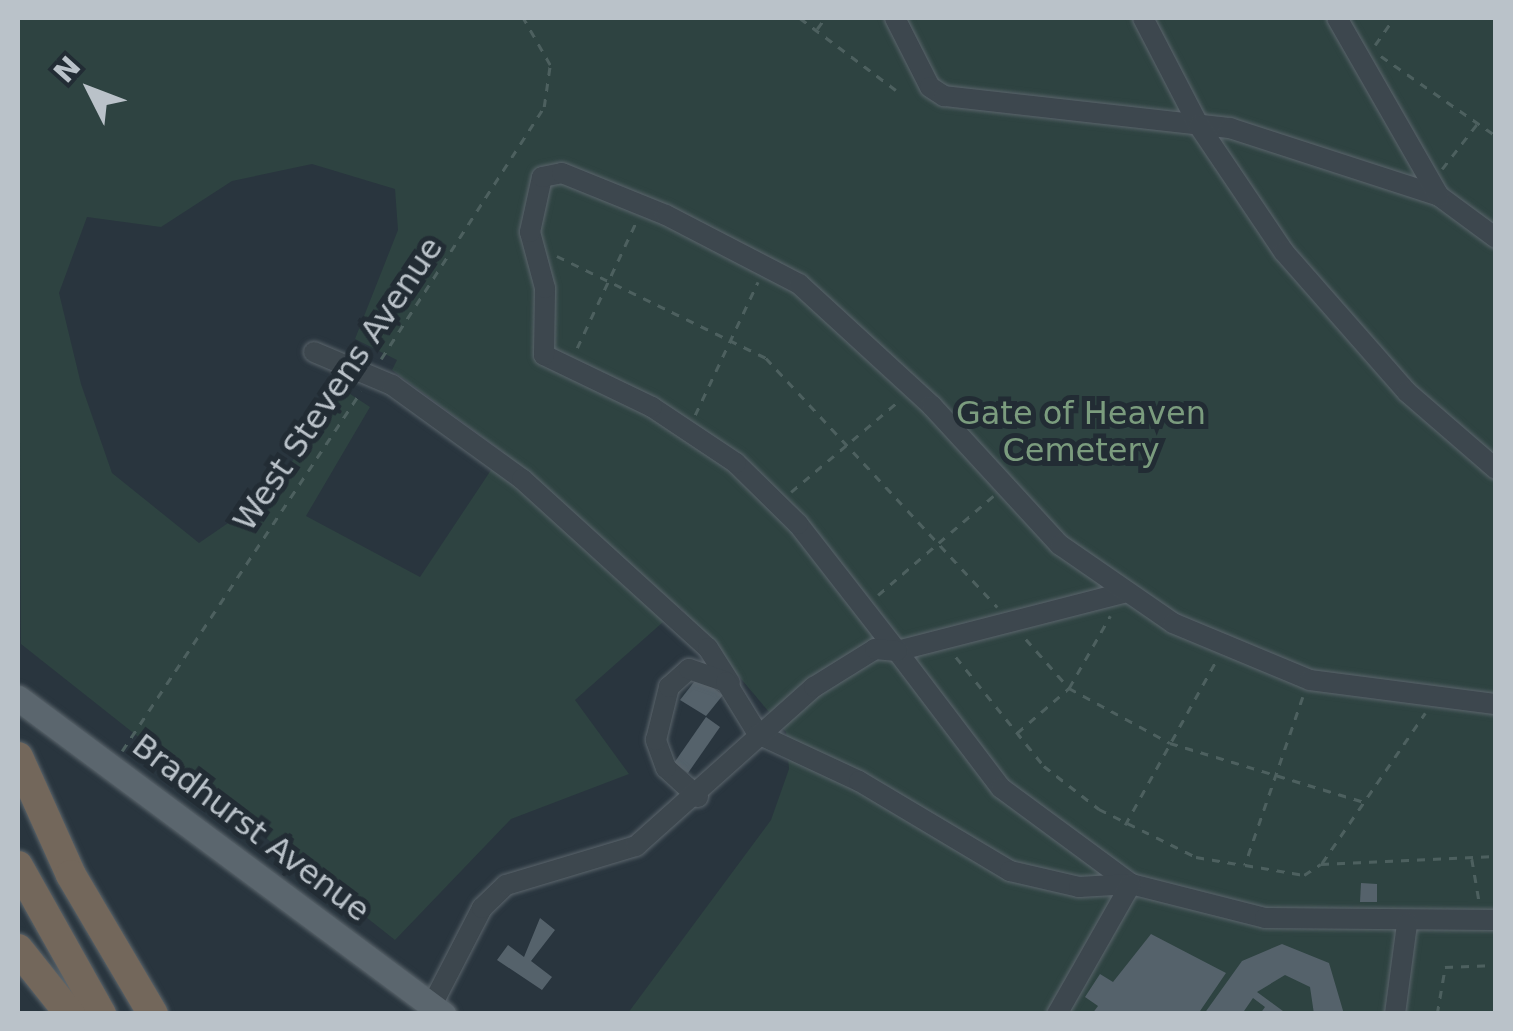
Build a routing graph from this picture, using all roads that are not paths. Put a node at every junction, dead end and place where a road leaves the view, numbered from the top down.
1 (894, 18) edge
2 (1143, 18) edge
3 (1337, 18) edge
4 (1199, 126) junction
5 (1435, 190) junction
6 (1496, 238) edge
7 (314, 352) dead end
8 (1496, 468) edge
9 (1124, 594) junction
10 (897, 651) junction
11 (736, 693) junction
12 (18, 698) edge
13 (1496, 704) edge
14 (758, 734) junction
15 (18, 757) edge
16 (698, 797) junction
17 (18, 866) edge
18 (71, 876) junction
19 (1131, 884) junction
20 (1489, 921) edge
21 (1407, 924) junction
22 (18, 948) edge
23 (437, 1009) edge
24 (70, 1014) edge
25 (101, 1014) edge
26 (153, 1014) edge
27 (178, 1014) edge
28 (1057, 1014) edge
29 (1395, 1014) edge

1 - 4 lane
2 - 4 lane
3 - 5 lane
4 - 5 lane
4 - 8 lane
5 - 6 lane
7 - 11 lane
9 - 10 lane
9 - 10 lane
9 - 13 lane
10 - 14 lane
10 - 19 lane
11 - 14 lane
11 - 16 lane
12 - 23 main road, Bradhurst Avenue
14 - 16 lane
14 - 19 lane
15 - 18 highway
16 - 23 lane
17 - 25 highway
18 - 26 highway
18 - 27 highway
19 - 21 lane
19 - 28 lane
20 - 21 lane
21 - 29 lane
22 - 24 highway

